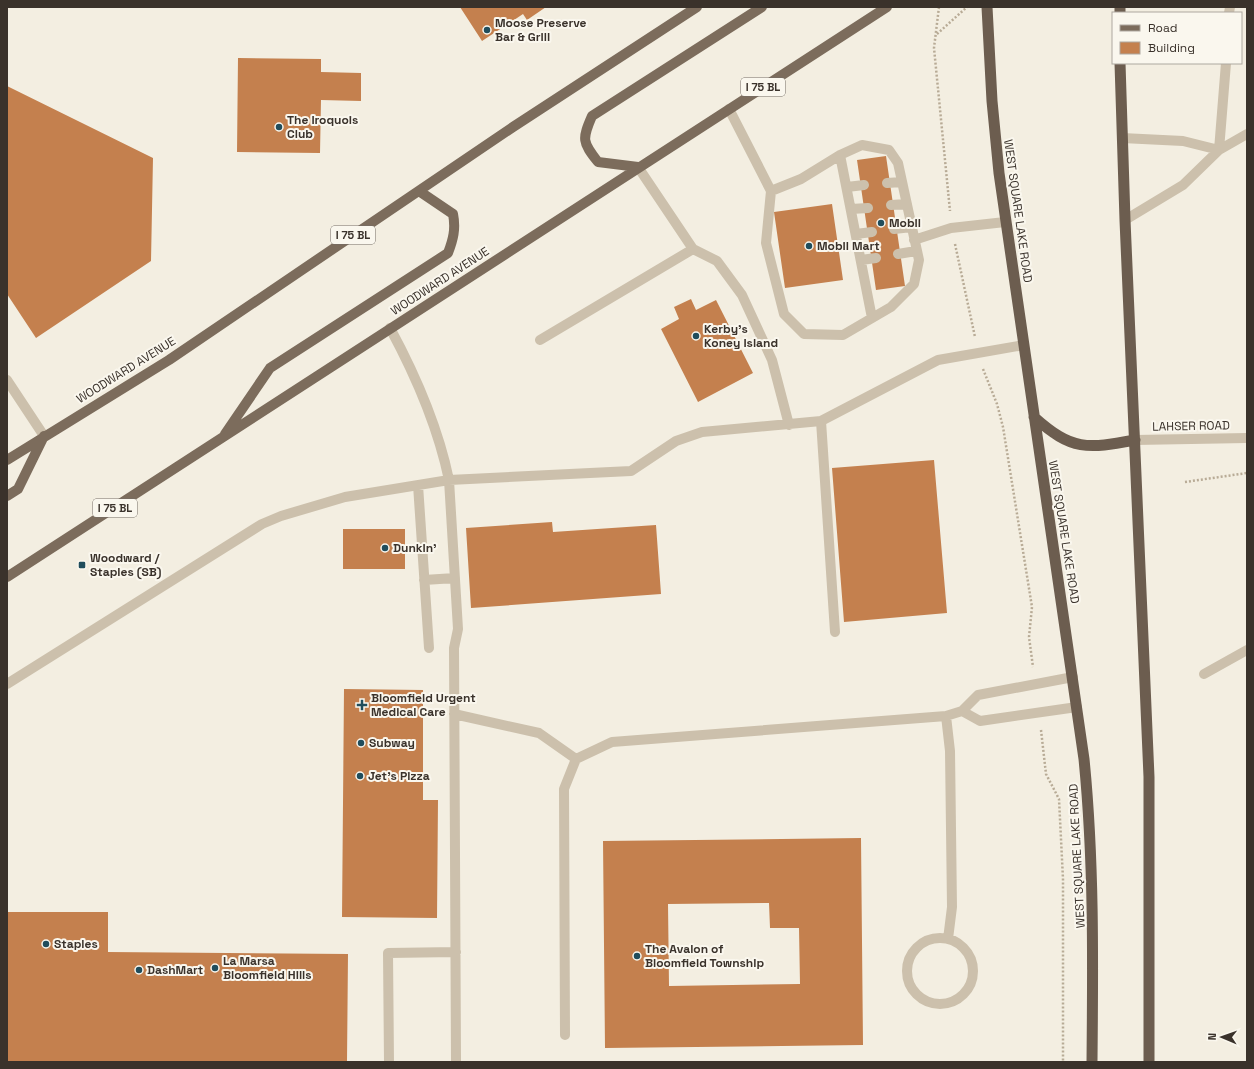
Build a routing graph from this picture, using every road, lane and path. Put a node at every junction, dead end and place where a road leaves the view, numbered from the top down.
1 (697, 7) edge
2 (762, 7) edge
3 (887, 7) edge
4 (938, 7) edge
5 (967, 7) edge
6 (987, 7) edge
7 (936, 34) junction
8 (1120, 64) edge
9 (1226, 64) edge
10 (729, 109) junction
11 (1247, 134) edge
12 (1122, 138) junction
13 (1219, 150) junction
14 (840, 156) junction
15 (638, 167) junction
16 (902, 182) junction
17 (887, 184) dead end
18 (864, 185) dead end
19 (846, 187) junction
20 (771, 190) junction
21 (419, 191) junction
22 (907, 204) junction
23 (891, 206) dead end
24 (868, 208) dead end
25 (851, 209) junction
26 (1125, 220) junction
27 (1005, 222) junction
28 (912, 227) junction
29 (951, 228) junction
30 (894, 229) dead end
31 (872, 232) dead end
32 (856, 234) junction
33 (914, 240) junction
34 (693, 249) junction
35 (916, 251) junction
36 (898, 254) dead end
37 (876, 258) dead end
38 (861, 260) junction
39 (872, 318) junction
40 (390, 328) junction
41 (540, 340) dead end
42 (1024, 345) junction
43 (979, 354) junction
44 (7, 380) edge
45 (1034, 417) junction
46 (821, 421) junction
47 (789, 425) junction
48 (44, 436) junction
49 (223, 437) junction
50 (1247, 438) edge
51 (1135, 440) junction
52 (7, 460) edge
53 (1247, 473) edge
54 (450, 480) junction
55 (1185, 482) dead end
56 (418, 485) junction
57 (7, 496) edge
58 (7, 577) edge
59 (455, 578) junction
60 (424, 580) junction
61 (835, 632) dead end
62 (429, 648) dead end
63 (1247, 650) edge
64 (1204, 674) dead end
65 (1073, 677) junction
66 (7, 684) edge
67 (1035, 684) junction
68 (1077, 707) junction
69 (962, 711) junction
70 (1039, 712) junction
71 (454, 714) junction
72 (946, 716) junction
73 (576, 759) junction
74 (948, 939) junction
75 (456, 952) junction
76 (565, 1035) dead end
77 (389, 1062) edge
78 (456, 1062) edge
79 (1063, 1062) edge
80 (1092, 1062) edge
81 (1150, 1062) edge

1 - 21 main road, WOODWARD AVENUE / I 75 BL
2 - 15 main road
3 - 10 main road, WOODWARD AVENUE / I 75 BL
4 - 7 path
5 - 7 path
6 - 27 highway, WEST SQUARE LAKE ROAD
7 - 29 path
8 - 12 highway
9 - 13 street
10 - 15 main road, WOODWARD AVENUE / I 75 BL
10 - 20 street
11 - 13 street
12 - 13 street
12 - 26 highway
13 - 26 street
14 - 16 street
14 - 19 street
14 - 20 street
15 - 34 street
15 - 40 main road, WOODWARD AVENUE / I 75 BL
16 - 17 street
16 - 22 street
18 - 19 street
19 - 25 street
20 - 39 street
21 - 48 main road, WOODWARD AVENUE / I 75 BL
21 - 49 main road
22 - 23 street
22 - 28 street
24 - 25 street
25 - 32 street
26 - 51 highway
27 - 29 street
27 - 42 highway, WEST SQUARE LAKE ROAD
28 - 30 street
28 - 33 street
29 - 33 street
29 - 43 path
31 - 32 street
32 - 38 street
33 - 35 street
34 - 41 street
34 - 47 street
35 - 36 street
35 - 39 street
37 - 38 street
38 - 39 street
40 - 49 main road, WOODWARD AVENUE / I 75 BL
40 - 54 street
42 - 43 street
42 - 45 highway, WEST SQUARE LAKE ROAD
43 - 46 street
43 - 67 path
44 - 48 street
45 - 51 highway
45 - 65 highway, WEST SQUARE LAKE ROAD
46 - 47 street
46 - 61 street
47 - 54 street
48 - 52 main road, WOODWARD AVENUE / I 75 BL
48 - 57 main road
49 - 58 main road, WOODWARD AVENUE / I 75 BL
50 - 51 street, LAHSER ROAD
51 - 81 highway
53 - 55 path
54 - 56 street
54 - 59 street
56 - 60 street
56 - 66 street
59 - 60 street
59 - 71 street
60 - 62 street
63 - 64 street
65 - 67 street
65 - 68 highway, WEST SQUARE LAKE ROAD
67 - 69 street
68 - 70 street
68 - 80 highway, WEST SQUARE LAKE ROAD
69 - 70 street
69 - 72 street
70 - 79 path
71 - 73 street
71 - 75 street
72 - 73 street
72 - 74 street
73 - 76 street
74 - 74 street
75 - 77 street
75 - 78 street

